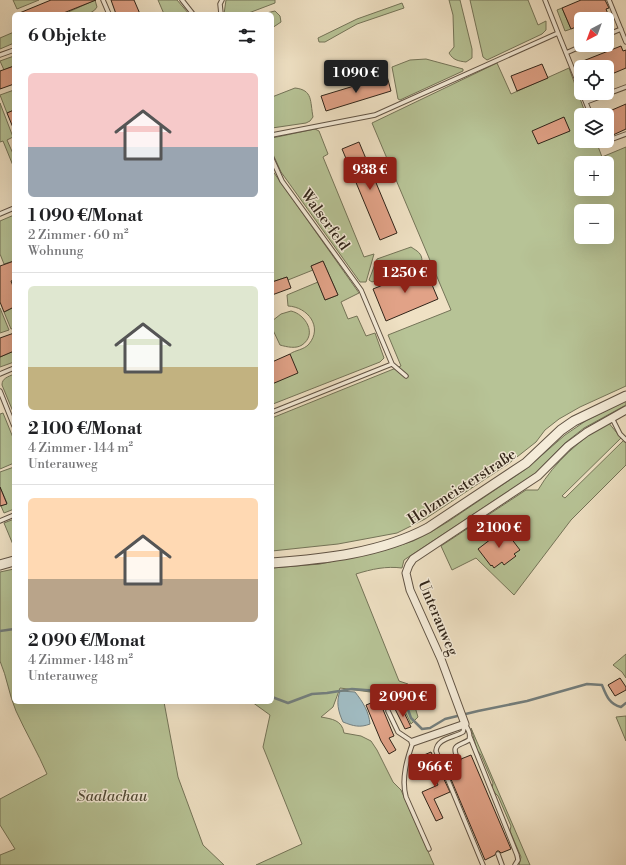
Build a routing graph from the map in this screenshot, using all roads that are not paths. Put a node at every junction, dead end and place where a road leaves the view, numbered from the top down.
1 (103, 0) edge
2 (182, 0) edge
3 (186, 0) edge
4 (222, 0) edge
5 (545, 0) edge
6 (609, 0) edge
7 (187, 6) junction
8 (106, 12) edge
9 (192, 12) edge
10 (220, 12) edge
11 (621, 29) junction
12 (614, 32) edge
13 (558, 33) junction
14 (626, 42) edge
15 (574, 49) edge
16 (12, 51) edge
17 (566, 53) junction
18 (0, 55) edge
19 (574, 73) edge
20 (626, 87) edge
21 (586, 102) joint
22 (588, 108) edge
23 (626, 134) edge
24 (274, 135) edge
25 (614, 138) edge
26 (274, 163) edge
27 (12, 209) edge
28 (0, 214) edge
29 (392, 364) junction
30 (12, 369) edge
31 (0, 374) edge
32 (406, 376) dead end
33 (0, 391) edge
34 (626, 396) edge
35 (626, 410) edge
36 (274, 411) edge
37 (612, 418) junction
38 (12, 421) edge
39 (626, 440) edge
40 (12, 516) edge
41 (0, 521) edge
42 (12, 562) edge
43 (274, 563) edge
44 (0, 565) edge
45 (388, 710) dead end
46 (464, 722) junction
47 (470, 737) junction
48 (413, 742) junction
49 (458, 760) dead end
50 (429, 849) dead end
51 (498, 854) dead end
52 (484, 865) edge
53 (502, 865) edge
54 (515, 865) edge

1 - 8 lane
2 - 7 lane
3 - 7 lane
4 - 10 lane
5 - 13 lane
6 - 11 lane
7 - 9 lane
11 - 12 lane
11 - 14 lane
13 - 17 lane
13 - 24 lane
15 - 17 lane
16 - 18 lane
17 - 19 lane
20 - 21 lane
21 - 22 lane
23 - 25 lane
26 - 29 lane, Walserfeld
27 - 28 lane
29 - 32 lane, Walserfeld
29 - 36 lane
30 - 31 lane
33 - 38 lane
34 - 43 street, Holzmeisterstraße
35 - 37 street, Unterauweg
37 - 39 lane
37 - 46 street, Unterauweg
40 - 41 lane
42 - 44 street
45 - 48 lane
46 - 47 lane
46 - 48 street
46 - 52 lane
47 - 49 lane
47 - 54 lane
48 - 50 lane
51 - 53 lane

